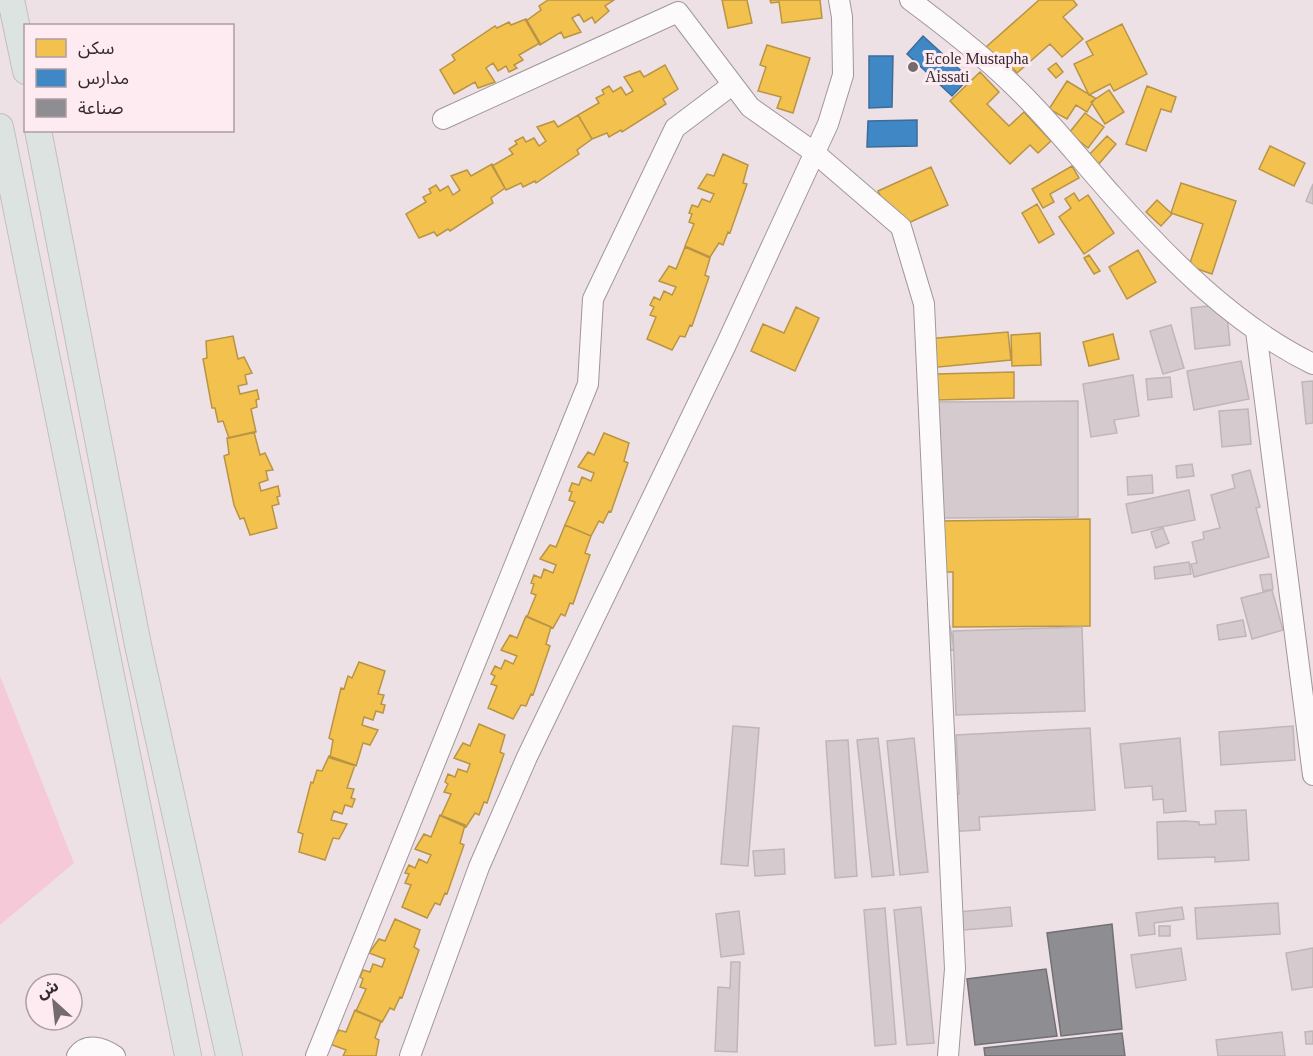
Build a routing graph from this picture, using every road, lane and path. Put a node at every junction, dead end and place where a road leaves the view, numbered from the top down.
1 (11, 0) edge
2 (839, 0) edge
3 (910, 0) edge
4 (24, 62) edge
5 (732, 85) junction
6 (443, 118) dead end
7 (0, 127) edge
8 (38, 132) edge
9 (815, 153) junction
10 (1256, 331) junction
11 (1313, 364) edge
12 (1313, 775) edge
13 (77, 1056) edge
14 (115, 1056) edge
15 (188, 1056) edge
16 (229, 1056) edge
17 (316, 1056) edge
18 (410, 1056) edge
19 (948, 1056) edge

1 - 4 main road
2 - 9 street
3 - 10 street
5 - 6 street
5 - 9 street
5 - 17 street
7 - 15 main road
8 - 16 main road
9 - 18 street
9 - 19 street
10 - 11 street
10 - 12 street
13 - 14 street

